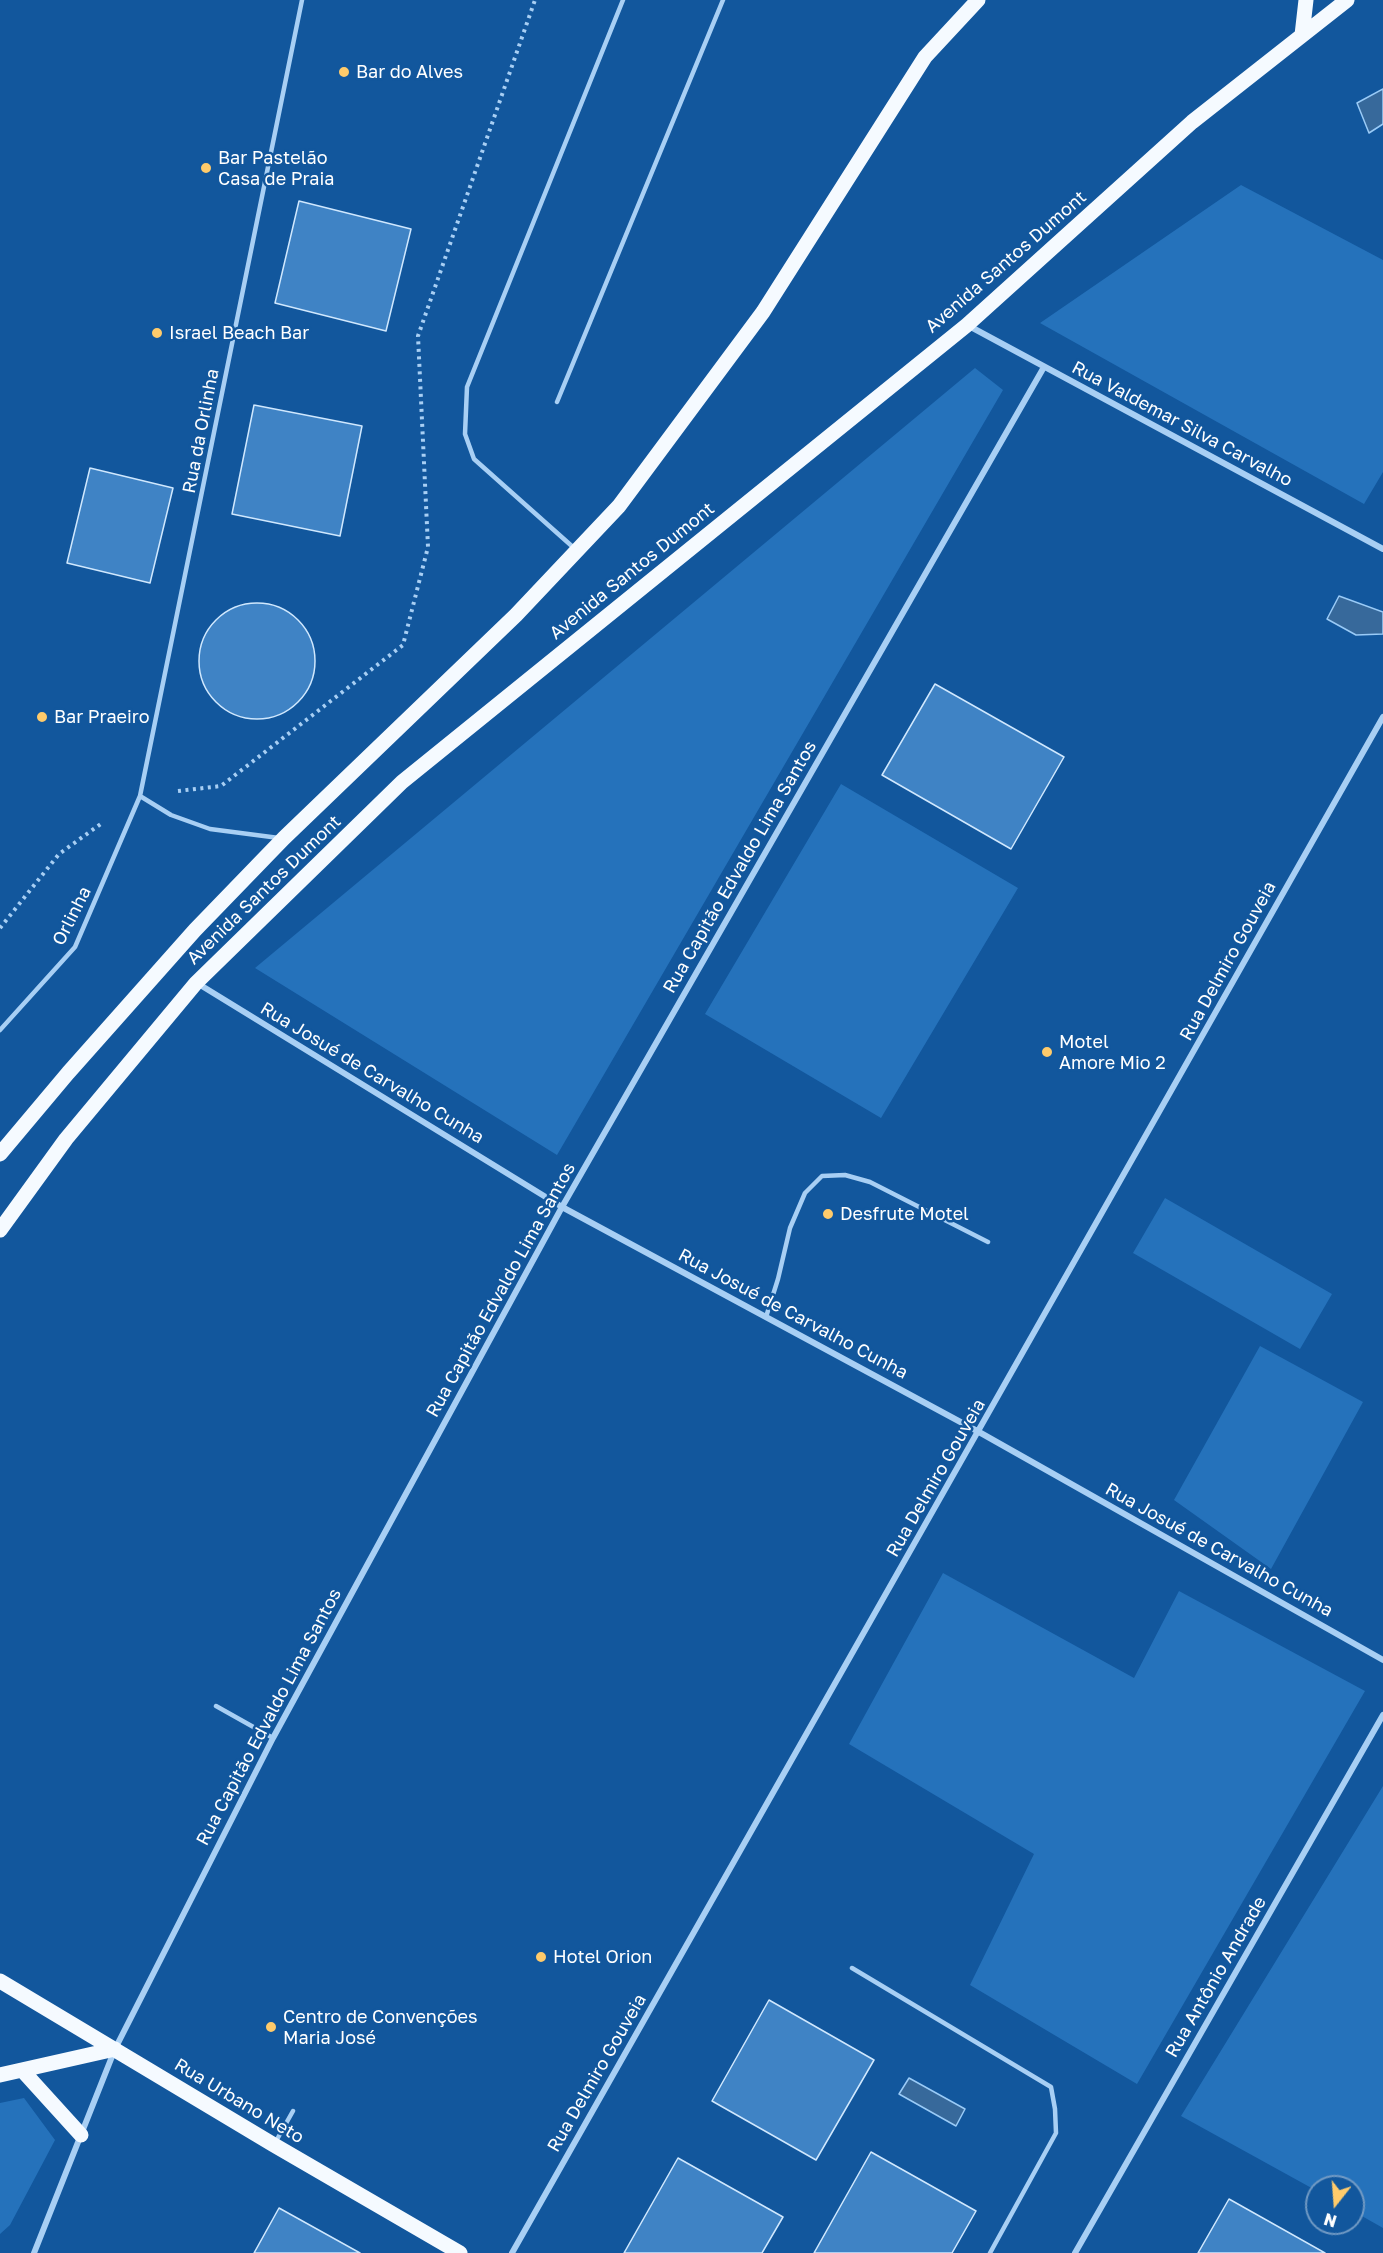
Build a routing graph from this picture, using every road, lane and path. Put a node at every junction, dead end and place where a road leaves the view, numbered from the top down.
1 (302, 0) edge
2 (535, 0) edge
3 (623, 0) edge
4 (723, 0) edge
5 (978, 0) edge
6 (1306, 0) edge
7 (1347, 0) edge
8 (1302, 35) junction
9 (967, 325) junction
10 (1044, 367) junction
11 (557, 402) dead end
12 (1383, 549) edge
13 (577, 551) junction
14 (1383, 717) edge
15 (140, 796) junction
16 (284, 838) junction
17 (0, 927) edge
18 (196, 983) junction
19 (0, 1030) edge
20 (0, 1154) edge
21 (562, 1207) junction
22 (0, 1230) edge
23 (988, 1242) dead end
24 (766, 1317) junction
25 (979, 1432) junction
26 (1383, 1660) edge
27 (216, 1706) dead end
28 (1383, 1715) edge
29 (273, 1738) junction
30 (852, 1968) dead end
31 (0, 1981) edge
32 (115, 2049) junction
33 (22, 2070) junction
34 (0, 2075) edge
35 (293, 2111) dead end
36 (81, 2135) junction
37 (274, 2145) junction
38 (34, 2253) edge
39 (460, 2253) edge
40 (512, 2253) edge
41 (990, 2253) edge
42 (1075, 2253) edge

1 - 15 lane, Rua da Orlinha
2 - 15 path
3 - 13 lane
4 - 11 lane
5 - 13 main road, Avenida Santos Dumont
6 - 8 main road
7 - 8 main road, Avenida Santos Dumont
8 - 9 main road, Avenida Santos Dumont
9 - 10 street, Rua Valdemar Silva Carvalho
9 - 18 main road, Avenida Santos Dumont
10 - 12 street, Rua Valdemar Silva Carvalho
10 - 21 street, Rua Capitão Edvaldo Lima Santos
13 - 16 main road, Avenida Santos Dumont
14 - 25 street, Rua Delmiro Gouveia
15 - 16 lane
15 - 17 path
15 - 19 lane, Orlinha
16 - 20 main road, Avenida Santos Dumont
18 - 21 street, Rua Josué de Carvalho Cunha
18 - 22 main road, Avenida Santos Dumont
21 - 24 street, Rua Josué de Carvalho Cunha
21 - 29 street, Rua Capitão Edvaldo Lima Santos
23 - 24 lane
24 - 25 street, Rua Josué de Carvalho Cunha
25 - 26 street, Rua Josué de Carvalho Cunha
25 - 40 street, Rua Delmiro Gouveia
27 - 29 lane
28 - 42 street, Rua Antônio Andrade
29 - 32 street, Rua Capitão Edvaldo Lima Santos
30 - 41 lane
31 - 32 main road, Rua Urbano Neto
32 - 33 main road
32 - 36 street, Rua Capitão Edvaldo Lima Santos
32 - 37 main road, Rua Urbano Neto
33 - 34 main road
33 - 36 main road
35 - 37 lane
36 - 38 street, Rua Capitão Edvaldo Lima Santos
37 - 39 main road, Rua Urbano Neto

